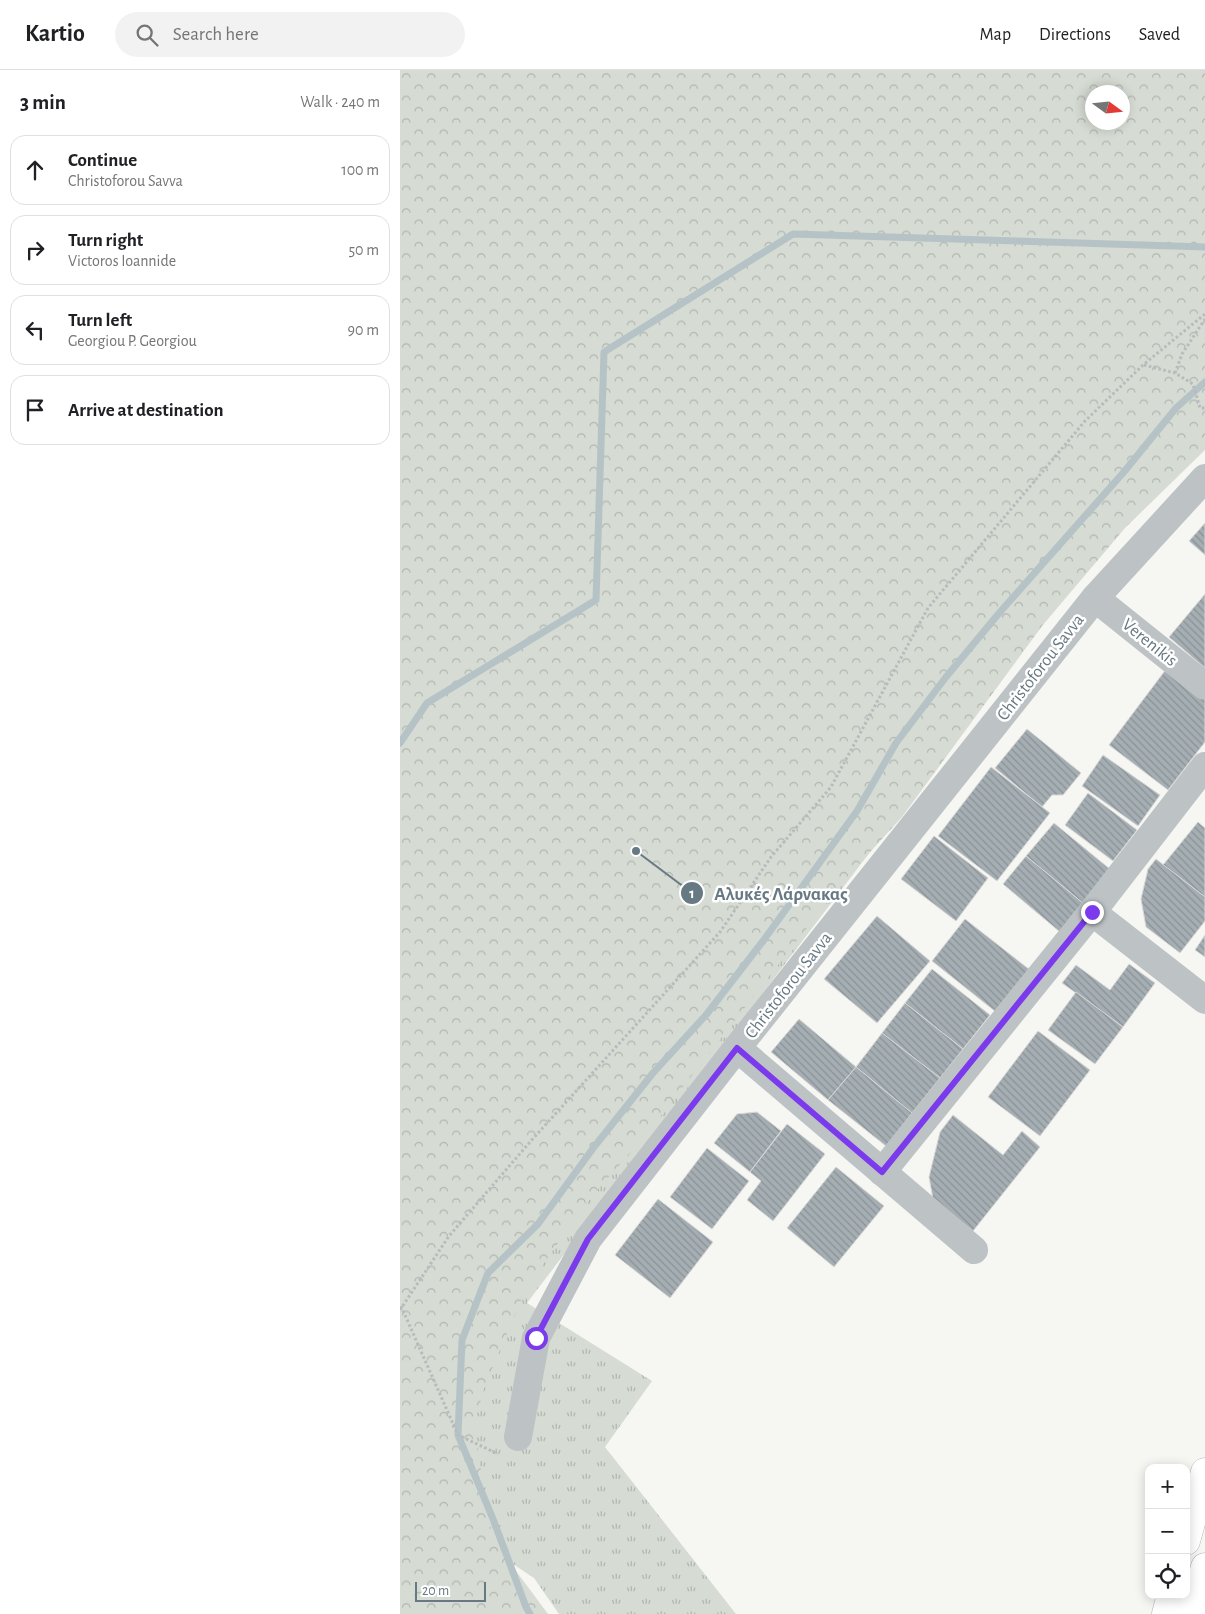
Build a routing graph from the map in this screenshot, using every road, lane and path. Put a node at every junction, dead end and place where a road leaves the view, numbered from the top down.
1 (1205, 314) edge
2 (1205, 319) edge
3 (1143, 365) junction
4 (1175, 373) junction
5 (1205, 408) edge
6 (1205, 478) edge
7 (1095, 598) junction
8 (1205, 686) edge
9 (1205, 766) edge
10 (1092, 912) junction
11 (1205, 1000) edge
12 (737, 1048) junction
13 (882, 1172) junction
14 (974, 1250) dead end
15 (401, 1308) edge
16 (512, 1447) joint
17 (1205, 1472) edge
18 (1190, 1526) edge
19 (1205, 1567) edge
20 (1190, 1598) edge
21 (1188, 1599) edge
22 (1166, 1614) edge

1 - 3 path
2 - 4 path
3 - 4 path
3 - 15 path
4 - 5 path
6 - 7 street, Christoforou Savva
7 - 8 street, Verenikis
7 - 12 street, Christoforou Savva
9 - 10 street
10 - 11 street
10 - 13 street
12 - 13 street
12 - 16 street, Christoforou Savva
13 - 14 street
15 - 16 path
17 - 18 main road
19 - 20 main road
21 - 22 main road

